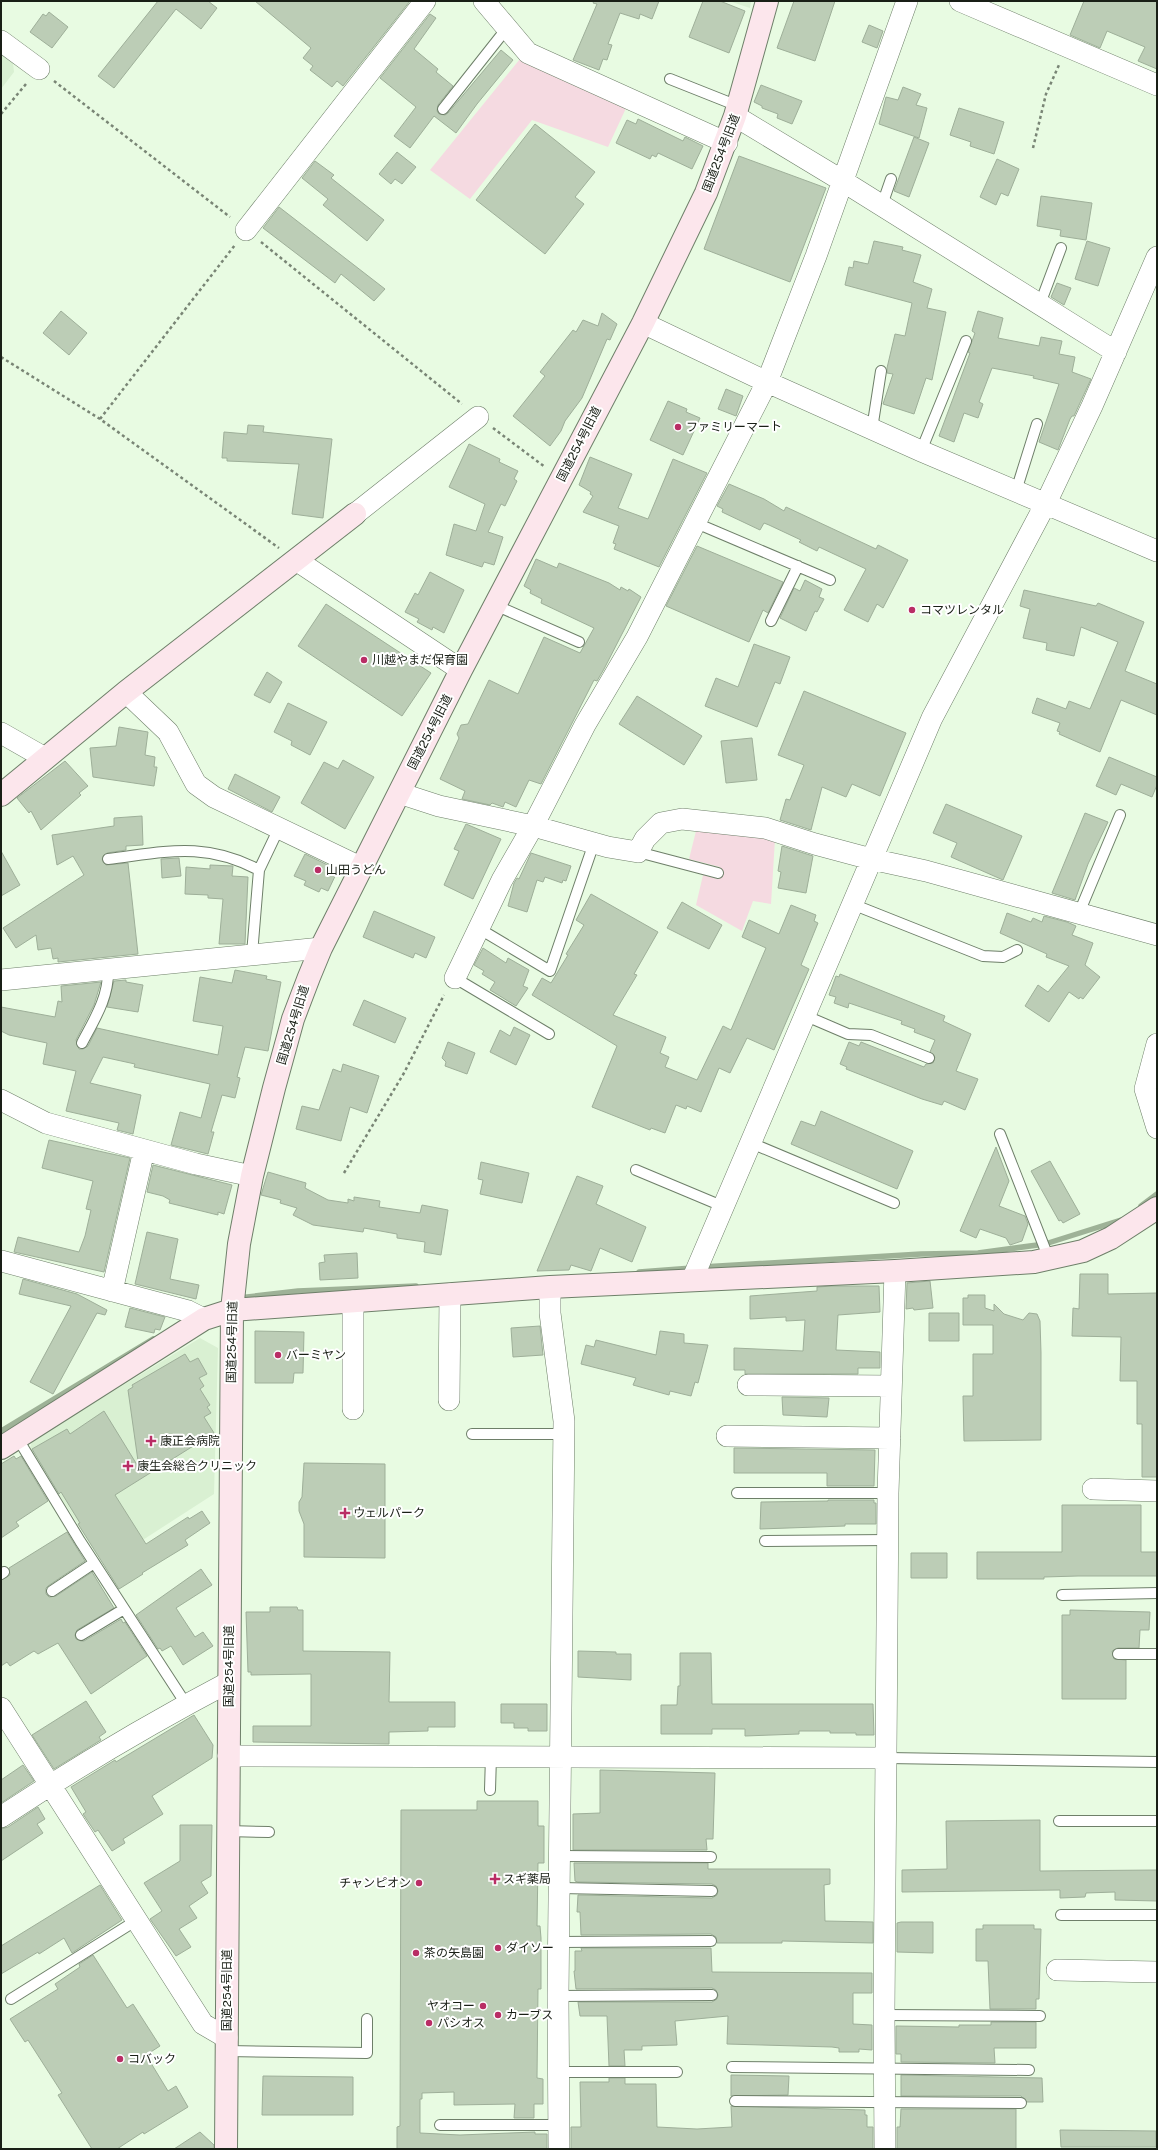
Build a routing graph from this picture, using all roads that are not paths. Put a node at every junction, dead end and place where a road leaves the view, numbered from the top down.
1 (425, 1) edge
2 (484, 1) edge
3 (767, 1) edge
4 (907, 1) edge
5 (960, 1) edge
6 (507, 28) junction
7 (1, 41) edge
8 (38, 69) road end
9 (670, 79) dead end
10 (1157, 85) edge
11 (443, 109) dead end
12 (737, 111) junction
13 (727, 143) junction
14 (841, 180) junction
15 (891, 180) dead end
16 (882, 205) junction
17 (246, 230) road end
18 (1061, 248) dead end
19 (1157, 257) edge
20 (1040, 304) junction
21 (643, 322) junction
22 (966, 341) dead end
23 (1116, 352) junction
24 (881, 371) dead end
25 (767, 382) junction
26 (478, 417) road end
27 (1037, 424) dead end
28 (872, 429) junction
29 (921, 451) junction
30 (1016, 491) junction
31 (1046, 503) junction
32 (355, 514) joint
33 (696, 523) junction
34 (1157, 550) edge
35 (296, 560) junction
36 (798, 566) junction
37 (830, 580) dead end
38 (495, 605) junction
39 (772, 621) dead end
40 (578, 642) dead end
41 (461, 670) junction
42 (126, 692) junction
43 (1, 733) edge
44 (45, 758) junction
45 (399, 793) junction
46 (1, 795) edge
47 (1120, 815) dead end
48 (533, 826) junction
49 (279, 828) junction
50 (594, 843) junction
51 (638, 852) junction
52 (108, 859) dead end
53 (871, 859) junction
54 (362, 868) junction
55 (259, 870) junction
56 (718, 873) dead end
57 (852, 904) junction
58 (1079, 913) junction
59 (478, 928) junction
60 (1157, 935) edge
61 (321, 948) junction
62 (1017, 950) dead end
63 (252, 954) junction
64 (108, 970) junction
65 (455, 978) joint
66 (1, 980) edge
67 (806, 1016) junction
68 (549, 1034) dead end
69 (82, 1043) dead end
70 (1157, 1044) edge
71 (929, 1058) dead end
72 (1, 1100) edge
73 (1157, 1128) edge
74 (1000, 1134) dead end
75 (751, 1143) junction
76 (144, 1150) junction
77 (636, 1170) dead end
78 (252, 1176) junction
79 (894, 1204) dead end
80 (722, 1206) junction
81 (1157, 1208) edge
82 (1049, 1259) junction
83 (1, 1261) edge
84 (894, 1271) junction
85 (692, 1280) junction
86 (550, 1287) junction
87 (112, 1291) junction
88 (450, 1294) junction
89 (353, 1301) junction
90 (232, 1310) junction
91 (204, 1320) junction
92 (748, 1385) dead end
93 (891, 1386) junction
94 (449, 1400) dead end
95 (353, 1409) dead end
96 (472, 1434) dead end
97 (563, 1434) junction
98 (727, 1436) dead end
99 (890, 1438) junction
100 (10, 1444) edge
101 (1092, 1489) dead end
102 (1157, 1491) edge
103 (736, 1493) dead end
104 (888, 1493) junction
105 (889, 1540) junction
106 (765, 1541) dead end
107 (94, 1563) junction
108 (52, 1590) dead end
109 (1157, 1594) edge
110 (1062, 1595) dead end
111 (124, 1609) junction
112 (81, 1635) dead end
113 (1118, 1654) dead end
114 (1157, 1654) edge
115 (229, 1682) junction
116 (186, 1704) junction
117 (1, 1708) edge
118 (228, 1756) junction
119 (491, 1756) junction
120 (560, 1756) junction
121 (887, 1758) junction
122 (1157, 1762) edge
123 (49, 1785) junction
124 (490, 1790) dead end
125 (1, 1817) edge
126 (1059, 1821) dead end
127 (1157, 1821) edge
128 (227, 1831) junction
129 (269, 1832) dead end
130 (560, 1856) junction
131 (711, 1856) dead end
132 (560, 1888) junction
133 (712, 1891) dead end
134 (1060, 1915) dead end
135 (1157, 1915) edge
136 (137, 1920) junction
137 (711, 1941) dead end
138 (559, 1942) junction
139 (1057, 1970) dead end
140 (1157, 1972) edge
141 (712, 1995) dead end
142 (558, 1996) junction
143 (11, 1999) dead end
144 (884, 2015) junction
145 (1040, 2016) dead end
146 (367, 2019) dead end
147 (227, 2045) junction
148 (732, 2067) dead end
149 (885, 2069) junction
150 (1029, 2070) dead end
151 (560, 2072) junction
152 (677, 2072) dead end
153 (735, 2101) dead end
154 (885, 2103) junction
155 (1021, 2103) dead end
156 (440, 2125) dead end
157 (559, 2125) junction
158 (226, 2149) edge
159 (559, 2149) edge
160 (886, 2149) edge

1 - 17 street
2 - 6 street
3 - 12 street, 国道254号旧道
4 - 14 street
5 - 10 street
6 - 11 lane
6 - 13 street
7 - 8 street
9 - 12 lane
12 - 13 street, 国道254号旧道
12 - 14 street
13 - 21 street, 国道254号旧道
14 - 16 street
14 - 25 street
15 - 16 lane
16 - 20 street
18 - 20 lane
19 - 23 street
20 - 23 street
21 - 25 street
21 - 38 street, 国道254号旧道
22 - 29 lane
23 - 31 street
24 - 28 lane
25 - 28 street
25 - 33 street
26 - 32 street
27 - 30 lane
28 - 29 street
29 - 30 street
30 - 31 street
31 - 34 street
31 - 53 street
32 - 35 street
33 - 36 lane
33 - 48 street
35 - 41 street
35 - 42 street
36 - 37 lane
36 - 39 lane
38 - 40 lane
38 - 41 street, 国道254号旧道
41 - 45 street, 国道254号旧道
42 - 44 street
42 - 49 street
43 - 44 street
44 - 46 street
45 - 48 street
45 - 54 street, 国道254号旧道
47 - 58 lane
48 - 50 street
48 - 59 street
49 - 54 street
49 - 55 lane
50 - 51 street
50 - 59 lane
51 - 53 street
51 - 56 lane
52 - 55 lane
53 - 57 street
53 - 58 street
54 - 61 street, 国道254号旧道
55 - 63 lane
57 - 62 lane
57 - 67 street
58 - 60 street
59 - 65 street
61 - 63 street
61 - 78 street, 国道254号旧道
63 - 64 street
64 - 66 street
64 - 69 lane
65 - 68 lane
67 - 71 lane
67 - 75 street
70 - 73 street
72 - 76 street
74 - 82 lane
75 - 79 lane
75 - 80 street
76 - 78 street
76 - 87 street
77 - 80 lane
78 - 90 street, 国道254号旧道
80 - 85 street
81 - 82 street
82 - 84 street
83 - 87 street
84 - 85 street
84 - 93 street
85 - 86 street
86 - 88 street
86 - 97 street
87 - 91 street
88 - 89 street
88 - 94 street
89 - 90 street
89 - 95 street
90 - 91 street
90 - 115 street, 国道254号旧道
91 - 100 street
92 - 93 street
93 - 99 street
96 - 97 lane
97 - 120 street
98 - 99 street
99 - 104 street
100 - 107 lane
101 - 102 street
103 - 104 lane
104 - 105 street
105 - 106 lane
105 - 121 street
107 - 108 lane
107 - 111 lane
109 - 110 lane
111 - 112 lane
111 - 116 lane
113 - 114 lane
115 - 116 street
115 - 118 street, 国道254号旧道
116 - 123 street
117 - 123 street
118 - 119 street
118 - 128 street, 国道254号旧道
119 - 120 street
119 - 124 lane
120 - 121 street
120 - 130 street
121 - 122 lane
121 - 144 street
123 - 125 street
123 - 136 street
126 - 127 lane
128 - 129 lane
128 - 147 street, 国道254号旧道
130 - 131 lane
130 - 132 street
132 - 133 lane
132 - 138 street
134 - 135 lane
136 - 143 lane
136 - 147 street
137 - 138 lane
138 - 142 street
139 - 140 street
141 - 142 lane
142 - 151 street
144 - 145 lane
144 - 149 street
146 - 147 lane
147 - 158 street, 国道254号旧道
148 - 149 lane
149 - 150 lane
149 - 154 street
151 - 152 lane
151 - 157 street
153 - 154 lane
154 - 155 lane
154 - 160 street
156 - 157 lane
157 - 159 street

